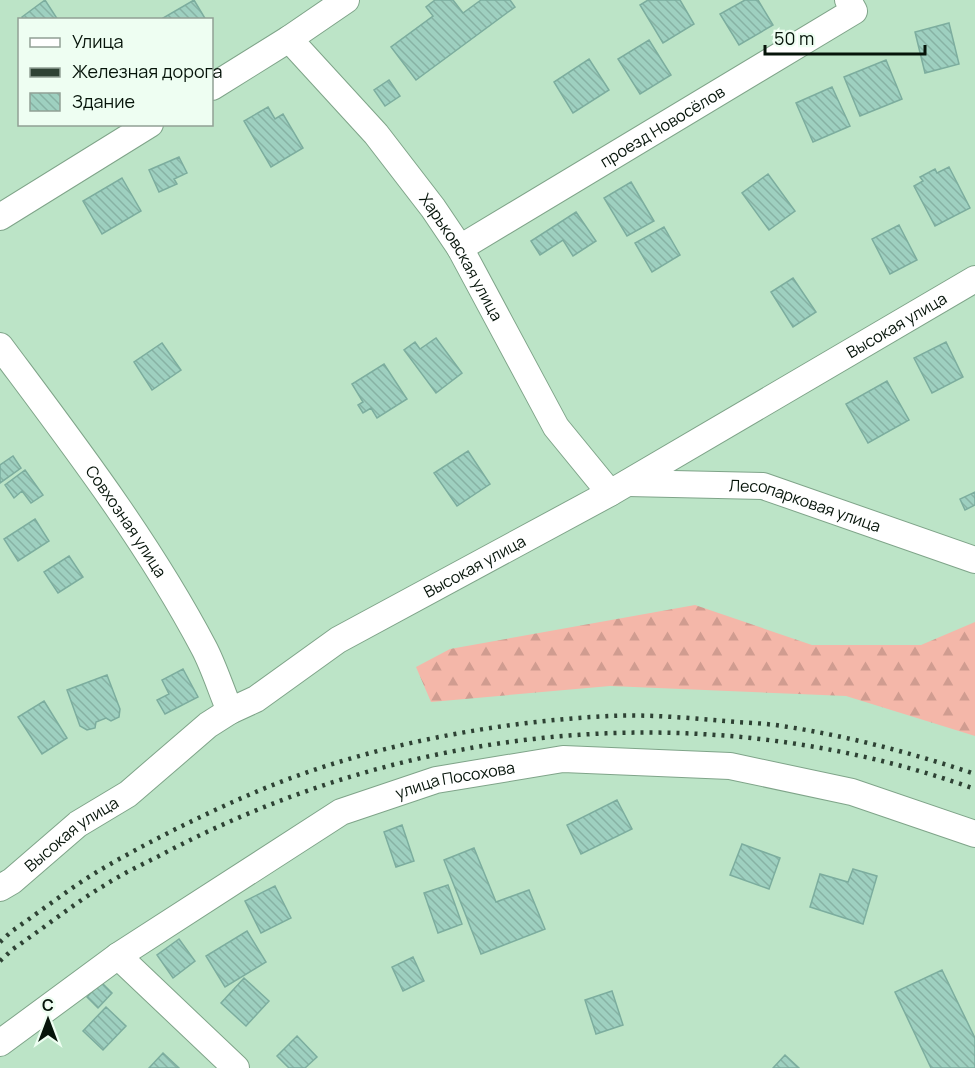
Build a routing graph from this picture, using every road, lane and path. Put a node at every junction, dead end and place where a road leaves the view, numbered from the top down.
1 (346, 0) edge
2 (848, 0) edge
3 (289, 39) junction
4 (213, 86) edge
5 (147, 126) edge
6 (0, 217) edge
7 (460, 248) junction
8 (975, 279) edge
9 (0, 346) edge
10 (619, 488) junction
11 (975, 560) edge
12 (230, 711) junction
13 (975, 834) edge
14 (0, 888) edge
15 (118, 956) junction
16 (0, 1043) edge
17 (236, 1068) edge

1 - 3 street
2 - 7 street, проезд Новосёлов
3 - 4 street
3 - 7 street, Харьковская улица
5 - 6 street
7 - 10 street, Харьковская улица
8 - 10 street, Высокая улица
9 - 12 street, Совхозная улица
10 - 11 street, Лесопарковая улица
10 - 12 street, Высокая улица
12 - 14 street, Высокая улица
13 - 15 street, улица Посохова
15 - 16 street, улица Посохова
15 - 17 street

